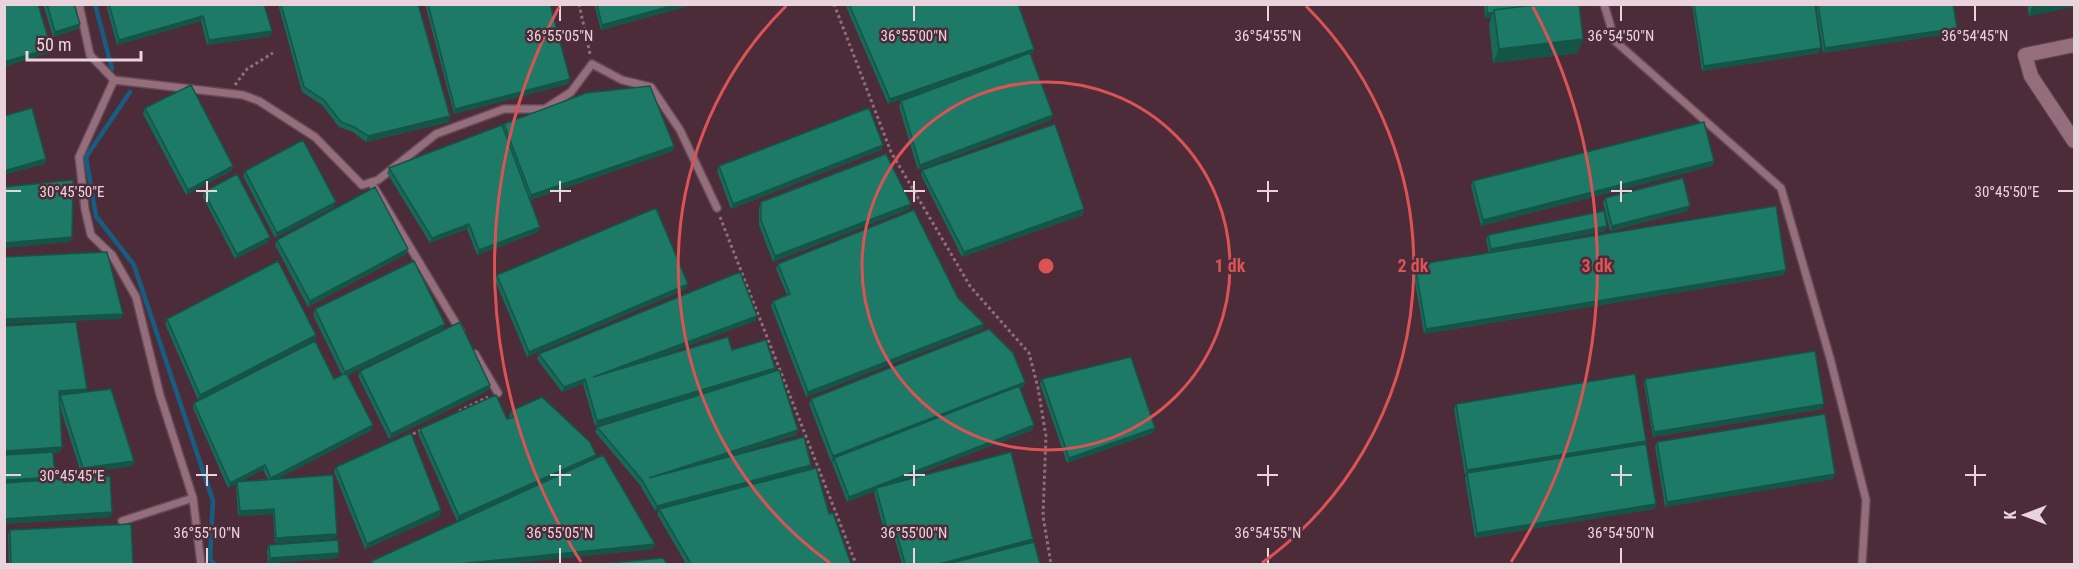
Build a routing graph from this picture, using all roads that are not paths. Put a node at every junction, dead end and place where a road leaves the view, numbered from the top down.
1 (79, 4) edge
2 (1604, 4) edge
3 (2074, 45) edge
4 (114, 80) junction
5 (2074, 141) edge
6 (371, 182) junction
7 (717, 208) road end
8 (498, 393) edge
9 (193, 498) junction
10 (122, 521) dead end
11 (201, 564) edge
12 (1862, 564) edge

1 - 4 lane
2 - 12 lane
3 - 5 street
4 - 6 lane
4 - 9 lane
6 - 7 lane
6 - 8 lane
9 - 10 lane
9 - 11 lane

